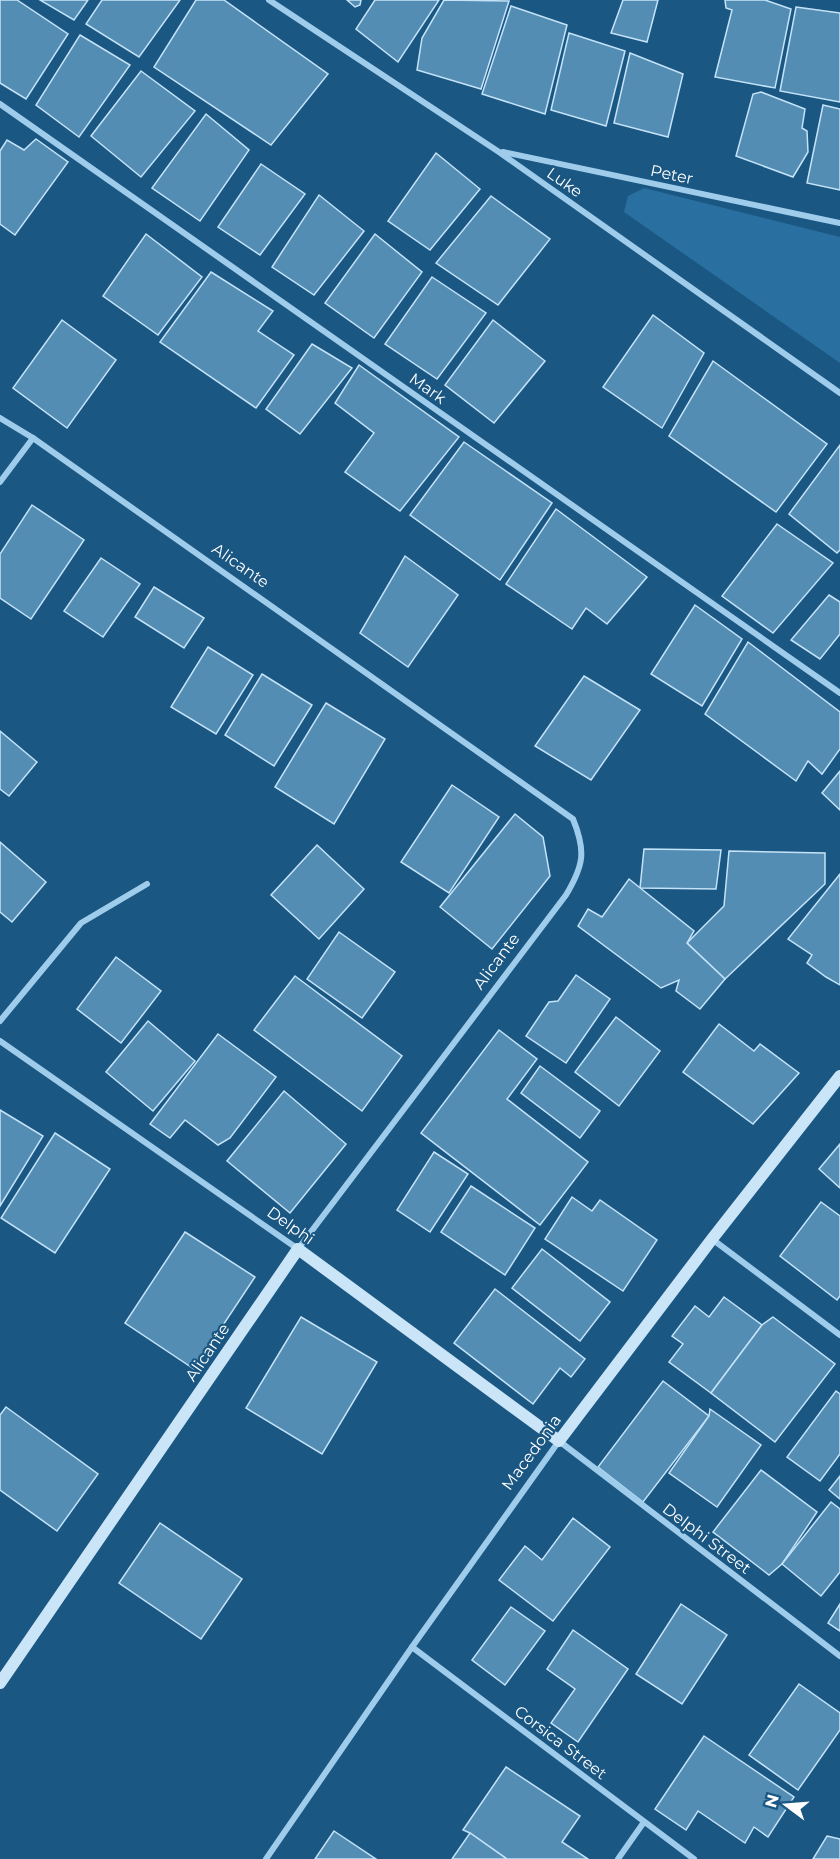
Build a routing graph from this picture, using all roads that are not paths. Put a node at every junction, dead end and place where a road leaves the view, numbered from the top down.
1 (269, 0) edge
2 (0, 104) edge
3 (499, 152) junction
4 (840, 223) edge
5 (840, 393) edge
6 (0, 418) edge
7 (33, 438) junction
8 (0, 482) edge
9 (840, 693) edge
10 (147, 884) dead end
11 (0, 1022) edge
12 (0, 1041) edge
13 (840, 1076) edge
14 (712, 1239) junction
15 (297, 1249) junction
16 (840, 1335) edge
17 (559, 1441) junction
18 (412, 1647) junction
19 (840, 1656) edge
20 (0, 1683) edge
21 (644, 1822) junction
22 (266, 1859) edge
23 (618, 1859) edge
24 (694, 1859) edge

1 - 3 street, Luke
2 - 9 street, Mark
3 - 4 street, Peter
3 - 5 street, Luke
6 - 7 street, Alicante
7 - 8 street
7 - 15 street, Alicante
10 - 11 street
12 - 15 street, Delphi
13 - 14 street, Macedonia
14 - 16 street
14 - 17 street, Macedonia
15 - 17 street, Delphi
15 - 20 street, Alicante
17 - 18 street, Macedonia
17 - 19 street, Delphi Street
18 - 21 street, Corsica Street
18 - 22 street, Macedonia
21 - 23 street
21 - 24 street, Corsica Street

